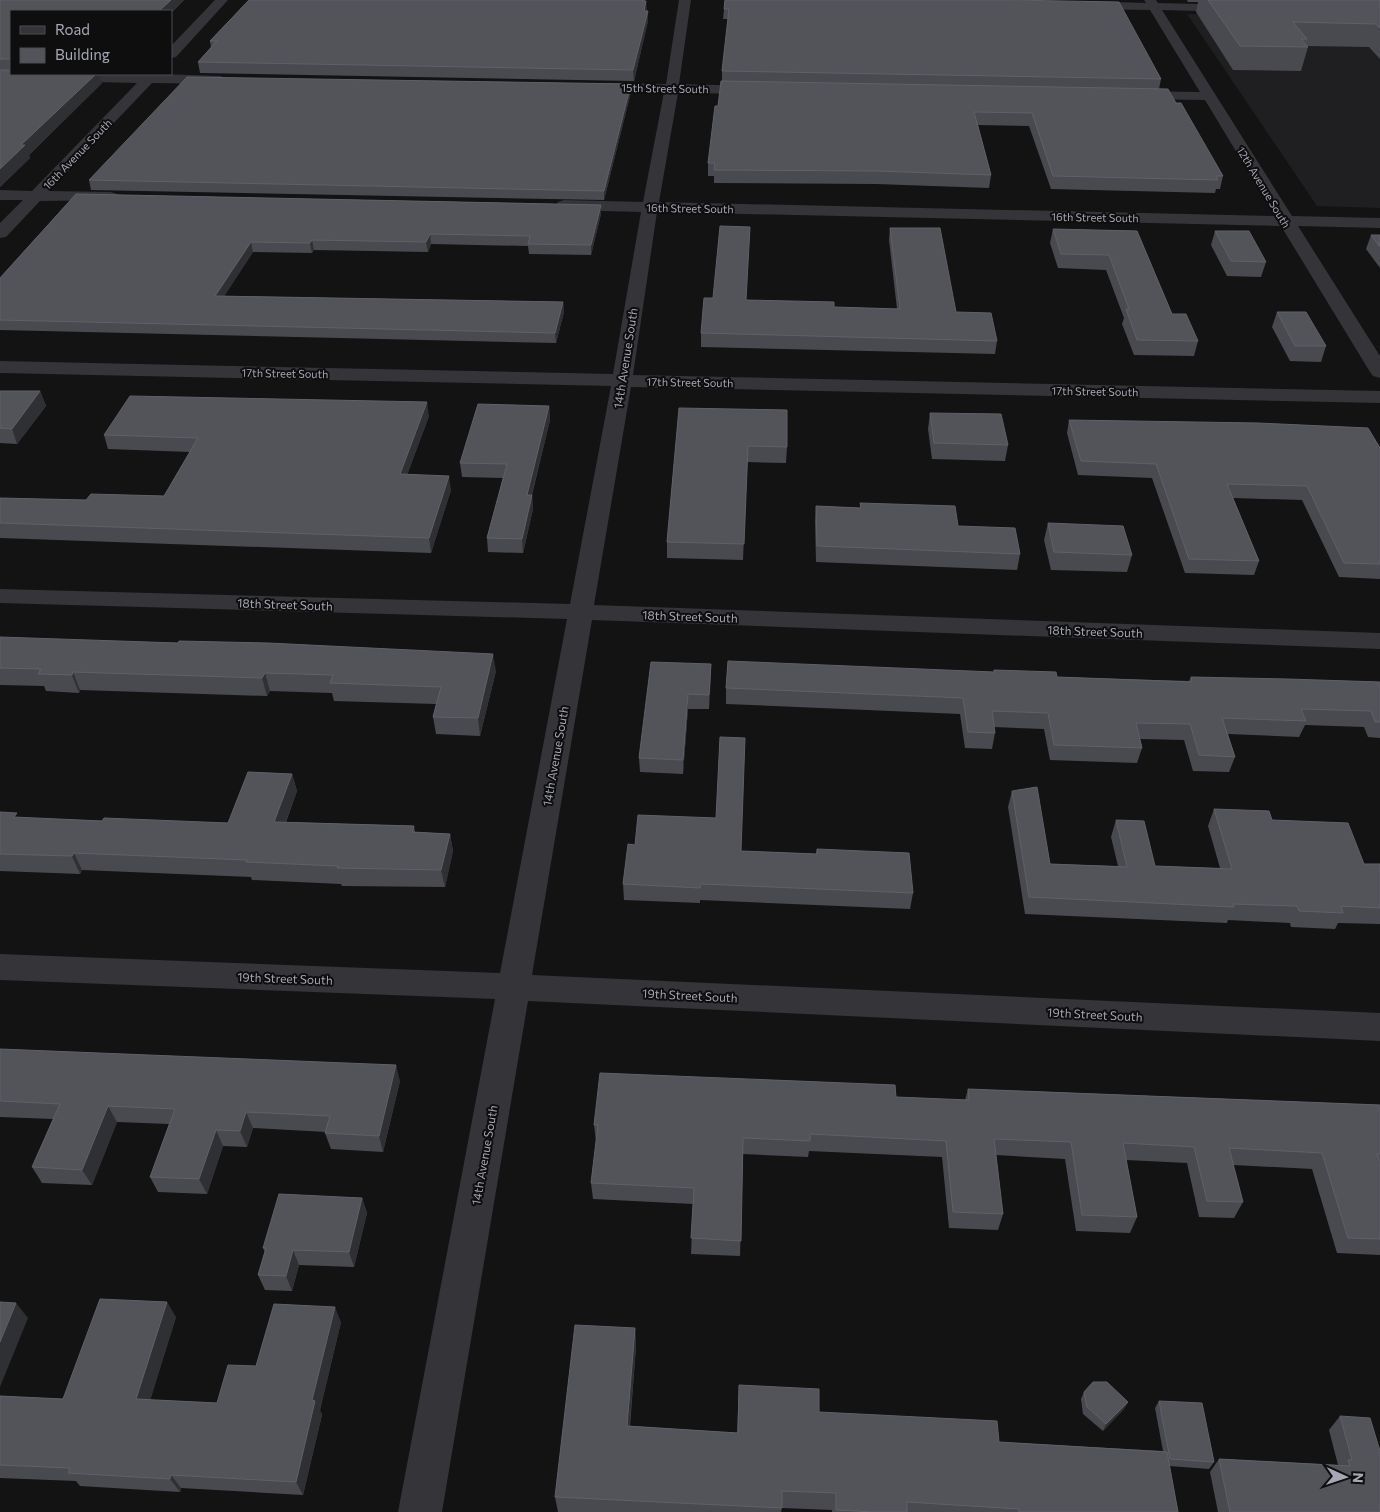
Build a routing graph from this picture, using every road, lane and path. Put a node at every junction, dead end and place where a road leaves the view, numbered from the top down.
1 (222, 0) edge
2 (685, 0) edge
3 (1152, 3) edge
4 (1069, 5) edge
5 (1246, 8) edge
6 (172, 53) edge
7 (0, 76) edge
8 (151, 76) edge
9 (234, 80) edge
10 (577, 86) edge
11 (672, 88) junction
12 (771, 90) edge
13 (1120, 94) edge
14 (1210, 96) junction
15 (0, 194) edge
16 (37, 195) junction
17 (127, 197) edge
18 (552, 205) edge
19 (650, 207) junction
20 (1285, 221) junction
21 (1380, 223) edge
22 (0, 233) edge
23 (0, 367) edge
24 (1380, 372) edge
25 (622, 381) junction
26 (1380, 397) edge
27 (0, 596) edge
28 (581, 612) junction
29 (1380, 642) edge
30 (0, 967) edge
31 (514, 987) junction
32 (1380, 1027) edge
33 (420, 1512) edge

1 - 6 street
2 - 11 street, 14th Avenue South
3 - 4 street
3 - 5 street
3 - 14 street, 12th Avenue South
7 - 8 street
8 - 9 street
8 - 16 street, 16th Avenue South
10 - 11 street, 15th Street South
11 - 12 street, 15th Street South
11 - 19 street, 14th Avenue South
13 - 14 street
14 - 20 street, 12th Avenue South
15 - 16 street
16 - 17 street
16 - 22 street, 16th Avenue South
18 - 19 street, 16th Street South
19 - 20 street, 16th Street South
19 - 25 street, 14th Avenue South
20 - 21 street, 16th Street South
20 - 24 street, 12th Avenue South
23 - 25 street, 17th Street South
25 - 26 street, 17th Street South
25 - 28 street, 14th Avenue South
27 - 28 street, 18th Street South
28 - 29 street, 18th Street South
28 - 31 street, 14th Avenue South
30 - 31 street, 19th Street South
31 - 32 street, 19th Street South
31 - 33 street, 14th Avenue South

